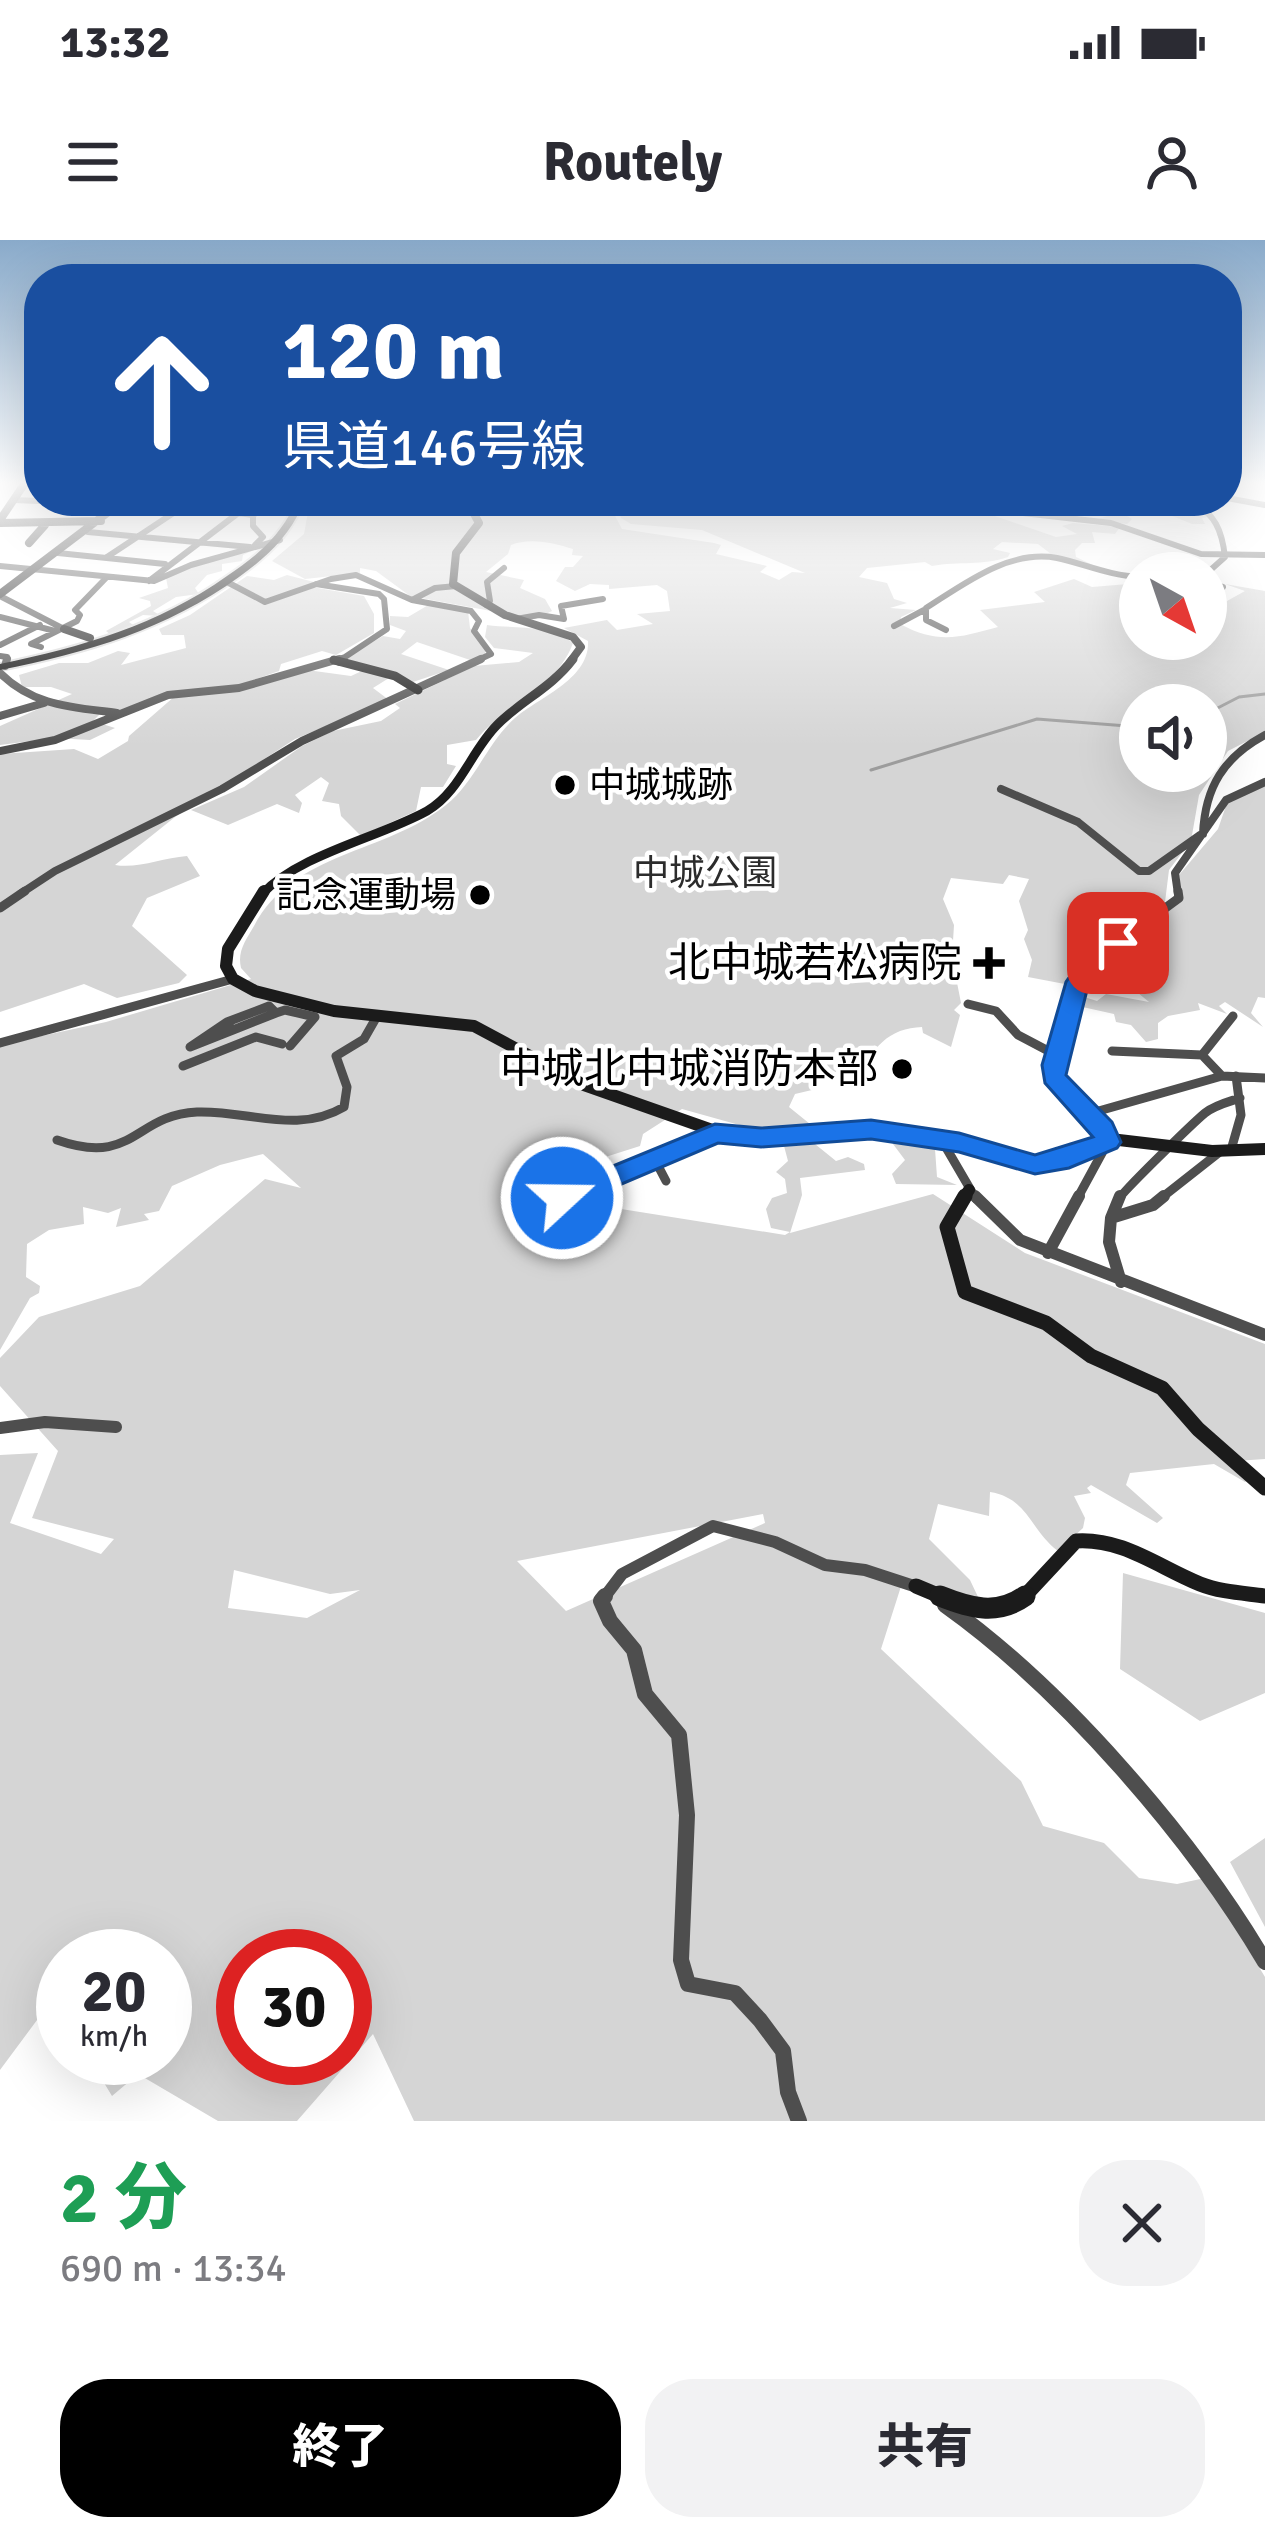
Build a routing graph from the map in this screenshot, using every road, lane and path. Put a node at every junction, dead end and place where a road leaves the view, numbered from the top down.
1 (34, 571) edge
2 (62, 571) edge
3 (159, 571) edge
4 (182, 571) edge
5 (241, 571) edge
6 (453, 571) edge
7 (501, 571) edge
8 (997, 571) edge
9 (106, 578) junction
10 (149, 582) junction
11 (227, 582) junction
12 (316, 584) junction
13 (456, 586) junction
14 (0, 595) edge
15 (603, 598) dead end
16 (412, 600) junction
17 (486, 605) junction
18 (924, 610) junction
19 (0, 617) edge
20 (516, 619) junction
21 (48, 622) junction
22 (894, 626) dead end
23 (38, 627) junction
24 (61, 629) junction
25 (946, 630) dead end
26 (0, 635) edge
27 (90, 638) dead end
28 (12, 639) junction
29 (31, 644) junction
30 (0, 645) edge
31 (41, 647) dead end
32 (334, 660) junction
33 (1, 665) edge
34 (418, 690) junction
35 (44, 703) junction
36 (117, 713) junction
37 (0, 716) edge
38 (1265, 736) edge
39 (0, 751) edge
40 (1265, 782) edge
41 (1001, 789) dead end
42 (1203, 834) junction
43 (0, 908) edge
44 (233, 979) junction
45 (968, 1004) dead end
46 (1233, 1016) dead end
47 (376, 1018) junction
48 (0, 1043) edge
49 (1112, 1051) dead end
50 (1056, 1055) junction
51 (1202, 1055) junction
52 (188, 1064) joint
53 (1222, 1076) junction
54 (1236, 1076) junction
55 (1265, 1078) edge
56 (1240, 1098) junction
57 (1088, 1114) junction
58 (715, 1134) junction
59 (941, 1139) junction
60 (57, 1140) dead end
61 (1108, 1142) junction
62 (1170, 1145) junction
63 (1265, 1149) edge
64 (1226, 1151) junction
65 (655, 1160) junction
66 (666, 1181) dead end
67 (969, 1190) junction
68 (562, 1198) dead end
69 (1111, 1217) junction
70 (1048, 1253) junction
71 (1121, 1282) junction
72 (1265, 1335) edge
73 (116, 1427) dead end
74 (0, 1428) edge
75 (1265, 1488) edge
76 (916, 1586) junction
77 (1265, 1596) edge
78 (1265, 1962) edge
79 (799, 2121) edge

1 - 14 main road
2 - 9 street
3 - 10 street
4 - 10 street
5 - 11 highway
6 - 13 main road
7 - 17 street
8 - 18 street
9 - 10 street
9 - 24 street
11 - 12 street
11 - 33 highway
12 - 16 street
12 - 32 street
13 - 16 street
13 - 17 main road
14 - 21 street
15 - 20 street
16 - 34 street
17 - 20 main road
18 - 22 street
18 - 25 street
19 - 23 street
20 - 44 main road
21 - 23 street
21 - 24 street
23 - 24 street
23 - 28 street
24 - 27 main road
24 - 29 street
26 - 28 street
28 - 29 street
28 - 30 street
29 - 31 street
32 - 34 main road
32 - 36 street
33 - 35 street
34 - 43 street
35 - 36 street
35 - 37 street
36 - 39 street
38 - 42 street
40 - 42 street
41 - 42 street
42 - 50 street
44 - 47 main road
44 - 48 street
45 - 50 street
46 - 51 street
47 - 58 main road
47 - 60 street
49 - 51 street
50 - 57 street
51 - 53 street
52 - 52 street
53 - 54 street
53 - 57 street
54 - 55 street
54 - 56 street
56 - 62 street
56 - 64 street
57 - 61 street
58 - 59 main road
58 - 65 street
59 - 61 main road
59 - 67 street
61 - 62 main road
61 - 70 street
62 - 64 main road
62 - 69 street
63 - 64 main road
64 - 69 street
65 - 66 street
65 - 68 street
67 - 70 street
67 - 75 main road
69 - 71 street
70 - 71 street
71 - 72 street
73 - 74 street
76 - 77 main road
76 - 78 street
76 - 79 street

